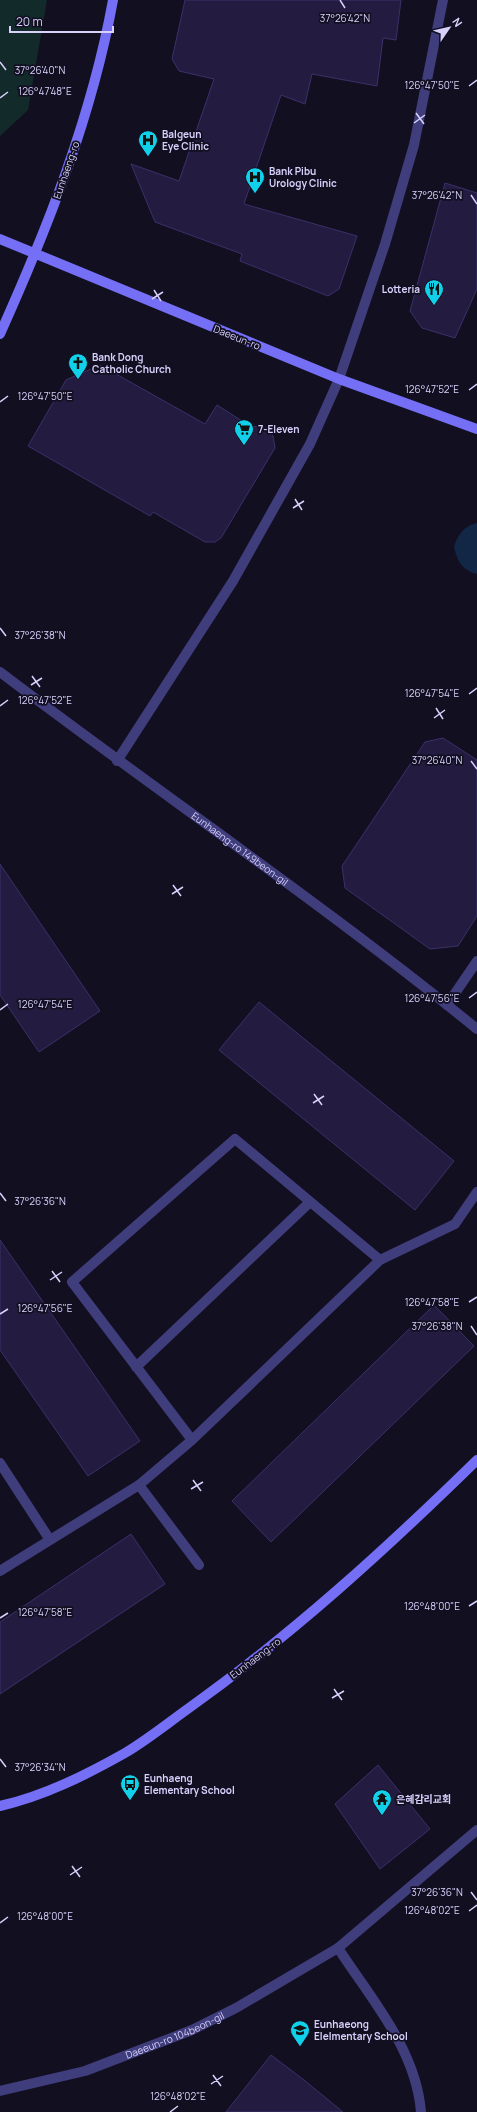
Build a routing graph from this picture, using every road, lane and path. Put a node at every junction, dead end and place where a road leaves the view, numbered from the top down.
1 (113, 0) edge
2 (443, 0) edge
3 (0, 239) edge
4 (36, 254) junction
5 (0, 334) edge
6 (339, 379) junction
7 (477, 429) edge
8 (0, 672) edge
9 (118, 761) junction
10 (477, 961) edge
11 (447, 1005) junction
12 (477, 1029) edge
13 (477, 1192) edge
14 (310, 1202) junction
15 (380, 1260) junction
16 (136, 1367) junction
17 (192, 1440) junction
18 (477, 1460) edge
19 (2, 1469) edge
20 (139, 1485) junction
21 (50, 1540) junction
22 (199, 1565) dead end
23 (0, 1571) edge
24 (0, 1806) edge
25 (477, 1830) edge
26 (338, 1948) junction
27 (0, 2091) edge
28 (421, 2112) edge

1 - 4 street, Eunhaeng-ro
2 - 6 street
3 - 4 street, Daeeun-ro
4 - 5 street, Eunhaeng-ro
4 - 6 street, Daeeun-ro
6 - 7 street, Daeeun-ro
6 - 9 street
8 - 9 street, Eunhaeng-ro 149beon-gil
9 - 11 street, Eunhaeng-ro 149beon-gil
10 - 11 street
11 - 12 street, Eunhaeng-ro 149beon-gil
13 - 15 street
14 - 15 street
14 - 16 street
14 - 16 street
15 - 17 street
16 - 17 street
17 - 20 street
18 - 24 street, Eunhaeng-ro
19 - 21 street
20 - 21 street
20 - 22 street
21 - 23 street
25 - 26 street, Daeeun-ro 104beon-gil
26 - 27 street, Daeeun-ro 104beon-gil
26 - 28 street

